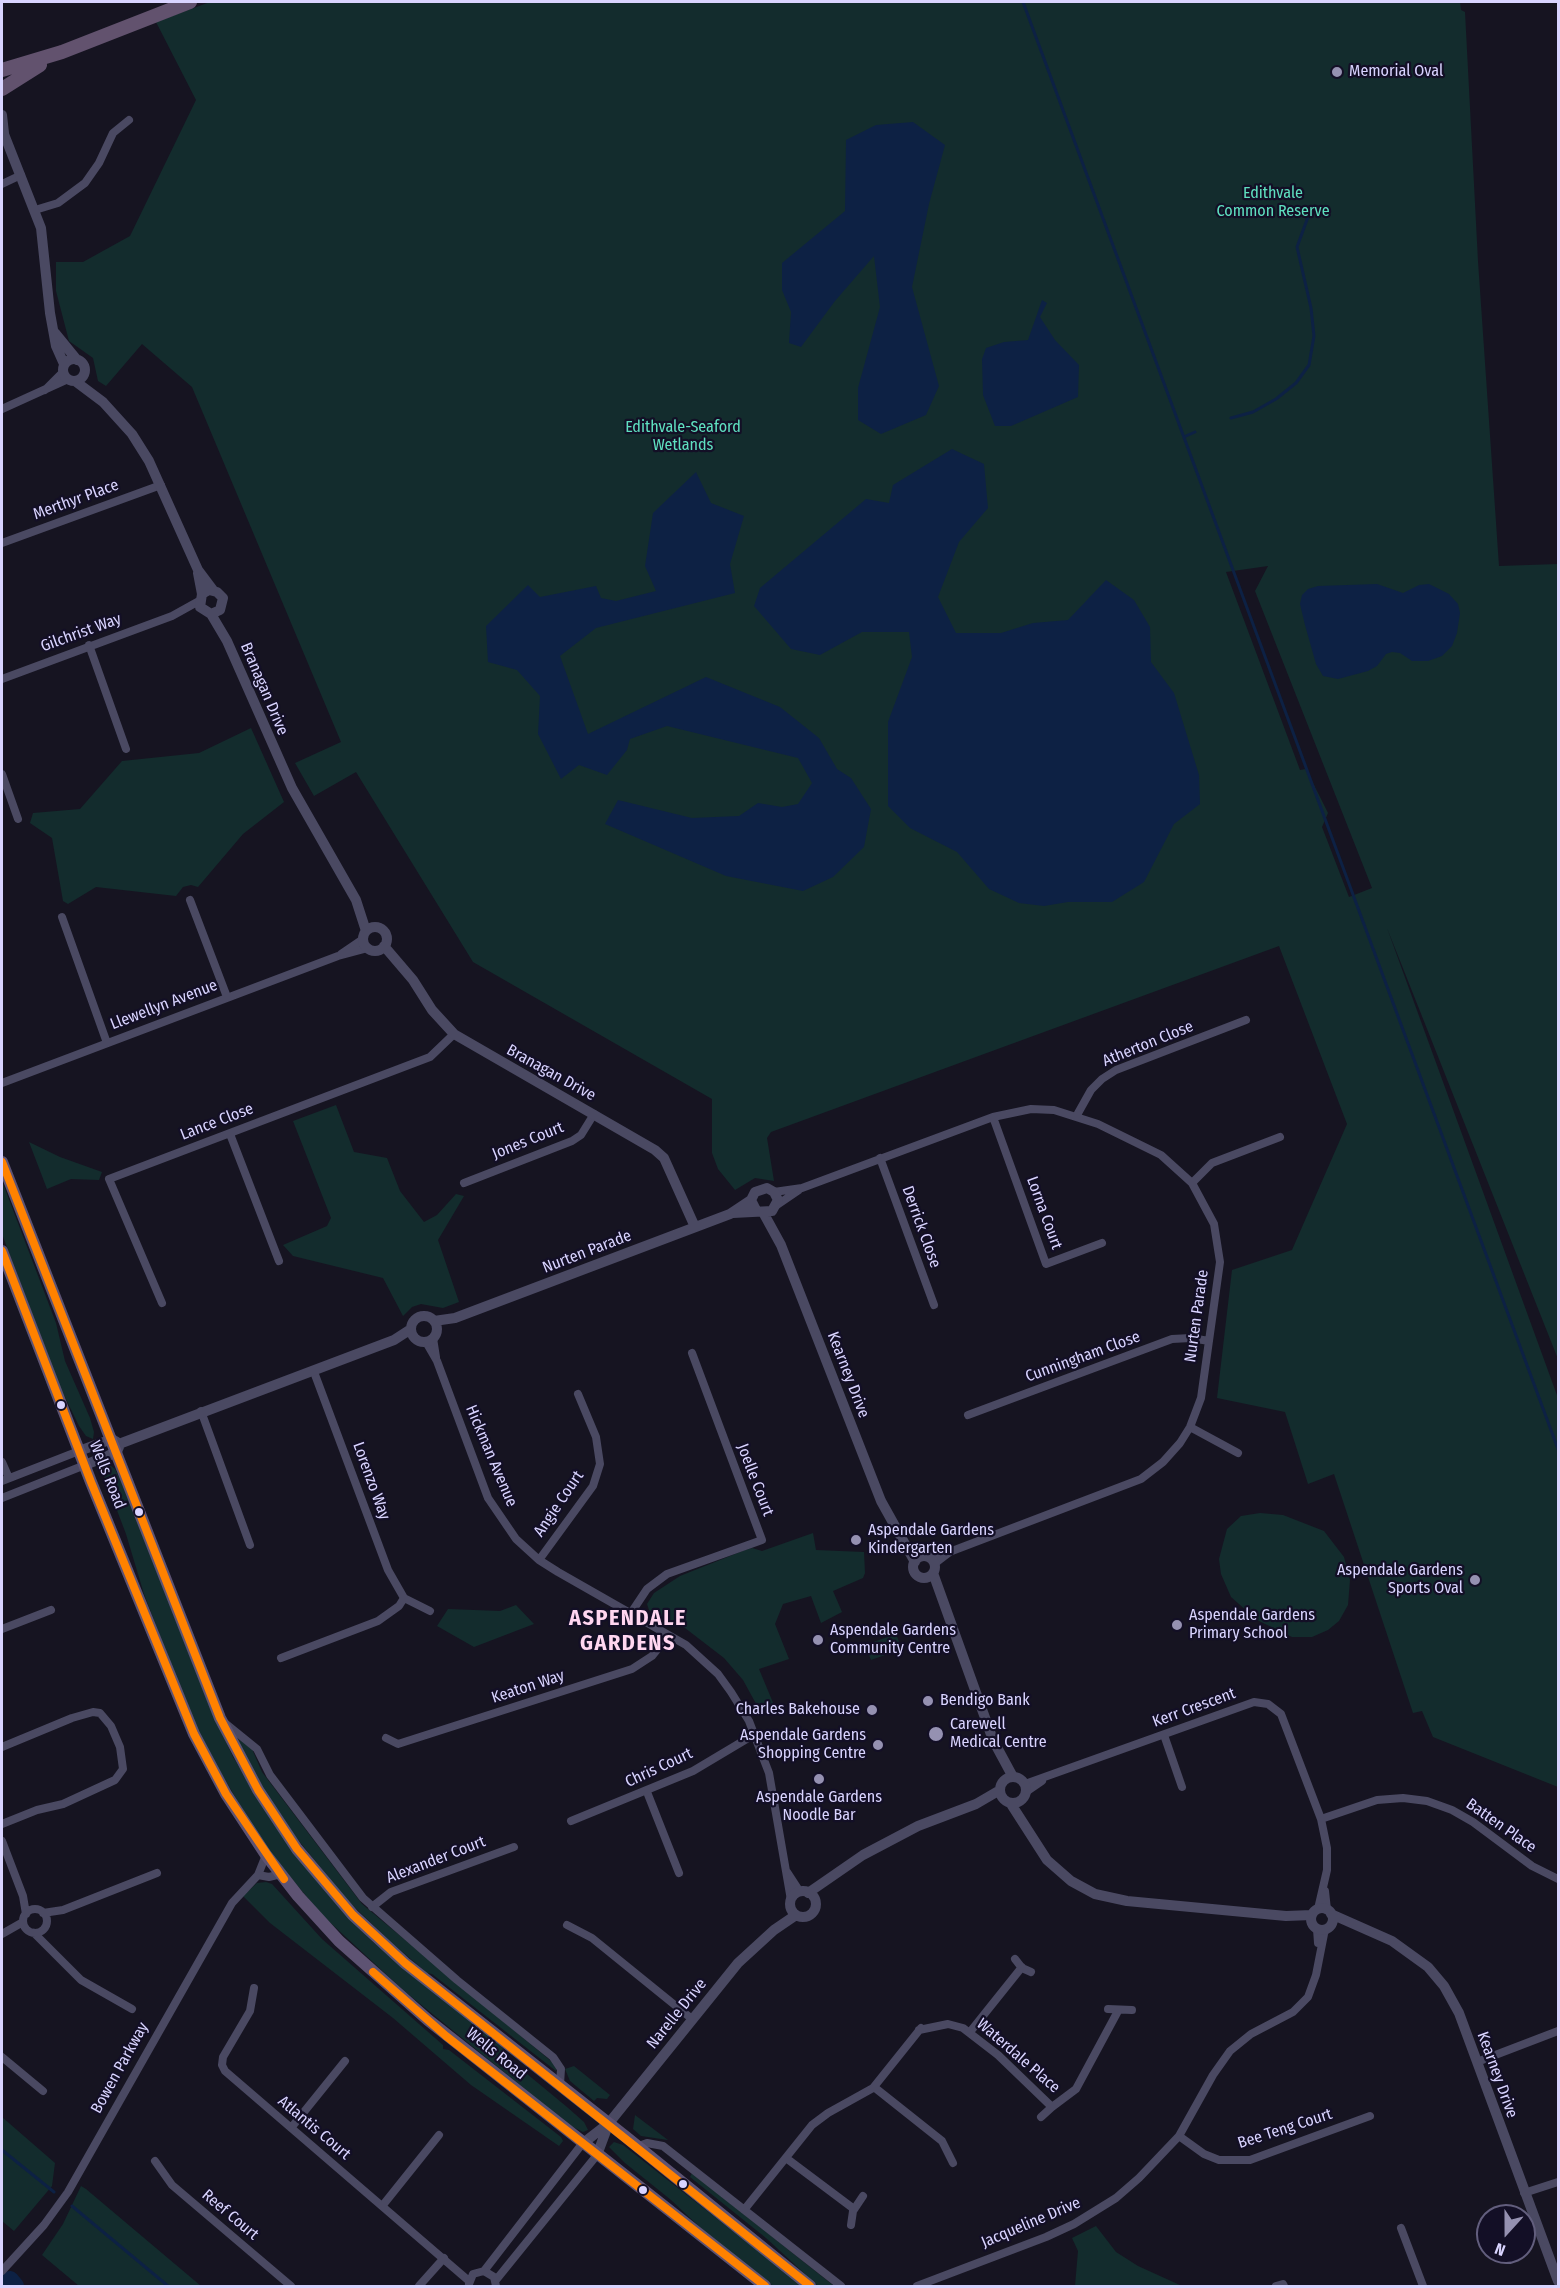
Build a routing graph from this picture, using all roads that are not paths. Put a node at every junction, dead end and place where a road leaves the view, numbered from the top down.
1 (190, 2) edge
2 (62, 52) junction
3 (2, 70) edge
4 (2, 82) edge
5 (2, 89) edge
6 (2, 116) edge
7 (129, 120) dead end
8 (3, 131) edge
9 (21, 176) junction
10 (2, 184) edge
11 (35, 210) junction
12 (55, 333) junction
13 (77, 360) junction
14 (70, 375) junction
15 (2, 409) edge
16 (161, 485) junction
17 (2, 543) edge
18 (198, 570) junction
19 (213, 590) junction
20 (207, 606) junction
21 (89, 645) junction
22 (2, 680) edge
23 (126, 749) dead end
24 (2, 774) edge
25 (18, 819) dead end
26 (190, 900) dead end
27 (62, 916) dead end
28 (371, 940) junction
29 (227, 998) junction
30 (1246, 1020) dead end
31 (454, 1034) junction
32 (107, 1042) junction
33 (2, 1083) edge
34 (594, 1114) junction
35 (1077, 1115) junction
36 (993, 1117) junction
37 (230, 1134) junction
38 (1280, 1137) dead end
39 (880, 1158) junction
40 (2, 1162) edge
41 (464, 1182) dead end
42 (1192, 1183) junction
43 (802, 1188) junction
44 (774, 1192) junction
45 (776, 1207) junction
46 (757, 1208) junction
47 (692, 1229) junction
48 (777, 1233) junction
49 (1102, 1243) dead end
50 (2, 1251) edge
51 (279, 1261) dead end
52 (162, 1303) dead end
53 (934, 1305) dead end
54 (426, 1333) junction
55 (1209, 1341) junction
56 (692, 1353) dead end
57 (314, 1372) junction
58 (578, 1394) dead end
59 (201, 1411) junction
60 (968, 1415) dead end
61 (1190, 1427) junction
62 (116, 1445) junction
63 (79, 1451) junction
64 (1238, 1453) dead end
65 (2, 1462) edge
66 (85, 1465) junction
67 (5, 1479) edge
68 (2, 1498) edge
69 (250, 1545) dead end
70 (539, 1560) junction
71 (926, 1565) junction
72 (404, 1598) junction
73 (51, 1610) dead end
74 (430, 1611) dead end
75 (631, 1613) junction
76 (2, 1629) edge
77 (668, 1635) junction
78 (281, 1658) dead end
79 (220, 1718) junction
80 (755, 1734) junction
81 (1164, 1735) junction
82 (386, 1738) dead end
83 (2, 1747) edge
84 (1182, 1787) dead end
85 (1025, 1788) junction
86 (647, 1792) junction
87 (1008, 1792) junction
88 (1321, 1819) junction
89 (571, 1821) dead end
90 (2, 1824) edge
91 (2, 1841) edge
92 (514, 1847) dead end
93 (266, 1854) junction
94 (785, 1869) junction
95 (158, 1873) dead end
96 (679, 1873) dead end
97 (281, 1874) junction
98 (258, 1875) junction
99 (1558, 1879) edge
100 (808, 1895) junction
101 (372, 1907) junction
102 (792, 1907) junction
103 (1322, 1919) junction
104 (28, 1921) junction
105 (44, 1922) junction
106 (567, 1925) dead end
107 (3, 1933) edge
108 (49, 1948) junction
109 (1015, 1959) dead end
110 (1022, 1967) junction
111 (1031, 1972) dead end
112 (254, 1988) dead end
113 (132, 2009) dead end
114 (1108, 2009) dead end
115 (1132, 2010) dead end
116 (1118, 2011) junction
117 (692, 2019) junction
118 (1558, 2031) edge
119 (969, 2032) junction
120 (2, 2057) edge
121 (345, 2061) dead end
122 (1477, 2062) junction
123 (560, 2084) junction
124 (874, 2086) junction
125 (42, 2091) dead end
126 (1052, 2107) junction
127 (1370, 2116) dead end
128 (1041, 2117) dead end
129 (609, 2123) junction
130 (291, 2128) junction
131 (439, 2135) dead end
132 (1179, 2136) junction
133 (582, 2144) junction
134 (639, 2146) junction
135 (597, 2155) junction
136 (786, 2158) junction
137 (155, 2161) dead end
138 (953, 2163) dead end
139 (1558, 2182) edge
140 (547, 2189) junction
141 (1524, 2193) junction
142 (863, 2196) dead end
143 (561, 2199) junction
144 (383, 2205) junction
145 (854, 2209) junction
146 (744, 2210) junction
147 (851, 2225) dead end
148 (1401, 2228) dead end
149 (516, 2229) junction
150 (529, 2238) junction
151 (444, 2258) junction
152 (2, 2271) edge
153 (484, 2271) junction
154 (471, 2281) edge
155 (1558, 2282) edge
156 (496, 2283) edge
157 (291, 2286) edge
158 (419, 2286) edge
159 (765, 2286) edge
160 (810, 2286) edge
161 (841, 2286) edge
162 (917, 2286) edge
163 (1276, 2286) edge
164 (1284, 2286) edge
165 (1423, 2286) edge

1 - 2 highway
2 - 3 highway
2 - 5 highway
4 - 5 highway
6 - 8 street, Branagan Drive
7 - 11 street
8 - 9 street, Branagan Drive
9 - 10 street
9 - 11 street, Branagan Drive
11 - 12 street, Branagan Drive
12 - 13 street, Branagan Drive
12 - 14 street, Branagan Drive
13 - 14 street
13 - 14 street
14 - 15 street
14 - 16 street, Branagan Drive
16 - 17 street, Merthyr Place
16 - 18 street, Branagan Drive
18 - 19 street, Branagan Drive
18 - 20 street, Branagan Drive
19 - 20 street
19 - 20 street, Branagan Drive
20 - 21 street, Gilchrist Way
20 - 28 street, Branagan Drive
21 - 22 street, Gilchrist Way
21 - 23 street
24 - 25 street
26 - 29 street
27 - 32 street
28 - 29 street, Llewellyn Avenue
28 - 31 street, Branagan Drive
29 - 32 street, Llewellyn Avenue
30 - 35 street, Atherton Close
31 - 34 street, Branagan Drive
31 - 37 street, Lance Close
32 - 33 street, Llewellyn Avenue
34 - 41 street, Jones Court
34 - 47 street, Branagan Drive
35 - 36 street, Nurten Parade
35 - 42 street, Nurten Parade
36 - 39 street, Nurten Parade
36 - 49 street, Lorna Court
37 - 51 street
37 - 52 street, Lance Close
38 - 42 street
39 - 43 street, Nurten Parade
39 - 53 street, Derrick Close
40 - 62 main road, Wells Road
42 - 55 street, Nurten Parade
43 - 44 street, Nurten Parade
43 - 45 street, Nurten Parade
44 - 45 street, Kearney Drive
44 - 46 street
45 - 46 street
45 - 48 street, Kearney Drive
46 - 47 street, Nurten Parade
46 - 48 street, Kearney Drive
47 - 54 street, Nurten Parade
48 - 71 street, Kearney Drive
50 - 63 main road, Wells Road
54 - 57 street, Nurten Parade
54 - 70 street, Hickman Avenue
55 - 60 street, Cunningham Close
55 - 61 street, Nurten Parade
56 - 75 street, Joelle Court
57 - 59 street, Nurten Parade
57 - 72 street, Lorenzo Way
58 - 70 street, Angie Court
59 - 62 street, Nurten Parade
59 - 69 street
61 - 64 street
61 - 71 street, Nurten Parade
62 - 63 street, Nurten Parade
62 - 66 street, Nurten Parade
62 - 79 main road, Wells Road
63 - 66 main road, Wells Road
63 - 67 street
65 - 67 street
66 - 68 street
66 - 93 main road, Wells Road
70 - 75 street, Hickman Avenue
71 - 87 street, Kearney Drive
72 - 74 street
72 - 78 street
73 - 76 street
75 - 77 street, Hickman Avenue
77 - 80 street, Hickman Avenue
77 - 82 street, Keaton Way
79 - 101 street, Wells Road
79 - 123 main road, Wells Road
80 - 86 street, Chris Court
80 - 94 street, Hickman Avenue
81 - 84 street
81 - 85 street, Kerr Crescent
81 - 88 street, Kerr Crescent
83 - 90 street
85 - 87 street
85 - 87 street
86 - 89 street, Chris Court
86 - 96 street
87 - 100 street
87 - 103 street, Kearney Drive
88 - 99 street, Batten Place
88 - 103 street, Kerr Crescent
91 - 104 street
92 - 101 street, Alexander Court
93 - 97 main road, Wells Road
93 - 98 street, Bowen Parkway
94 - 100 street, Hickman Avenue
94 - 102 street, Hickman Avenue
95 - 105 street
97 - 98 street
97 - 133 main road, Wells Road
98 - 152 street, Bowen Parkway
100 - 102 street
100 - 102 street
101 - 123 street, Wells Road
102 - 117 street, Narelle Drive
103 - 122 street, Kearney Drive
103 - 132 street, Jacqueline Drive
104 - 105 street
104 - 105 street
104 - 107 street
104 - 108 street
105 - 108 street
106 - 117 street
108 - 113 street
109 - 110 street
110 - 111 street
110 - 119 street
112 - 130 street, Atlantis Court
114 - 116 street
115 - 116 street
116 - 126 street, Waterdale Place
117 - 129 street, Narelle Drive
118 - 122 street
119 - 124 street, Waterdale Place
119 - 126 street, Waterdale Place
120 - 125 street
121 - 130 street
122 - 141 street, Kearney Drive
123 - 129 main road, Wells Road
124 - 136 street
124 - 138 street
126 - 128 street
127 - 132 street, Bee Teng Court
129 - 133 street, Narelle Drive
129 - 134 main road, Wells Road
129 - 135 street, Narelle Drive
130 - 144 street, Atlantis Court
131 - 144 street
132 - 162 street, Jacqueline Drive
133 - 135 main road, Wells Road
133 - 140 street
134 - 146 street
134 - 160 main road, Wells Road
135 - 143 street
135 - 159 main road, Wells Road
136 - 145 street
136 - 146 street
137 - 157 street, Reef Court
139 - 141 street
140 - 143 street
140 - 149 street
141 - 155 street, Kearney Drive
142 - 145 street
143 - 150 street
144 - 151 street, Atlantis Court
145 - 147 street
146 - 161 street
148 - 165 street
149 - 150 street
149 - 153 street
150 - 156 street
151 - 154 street, Atlantis Court
151 - 158 street
153 - 154 street
153 - 156 street
163 - 164 street

